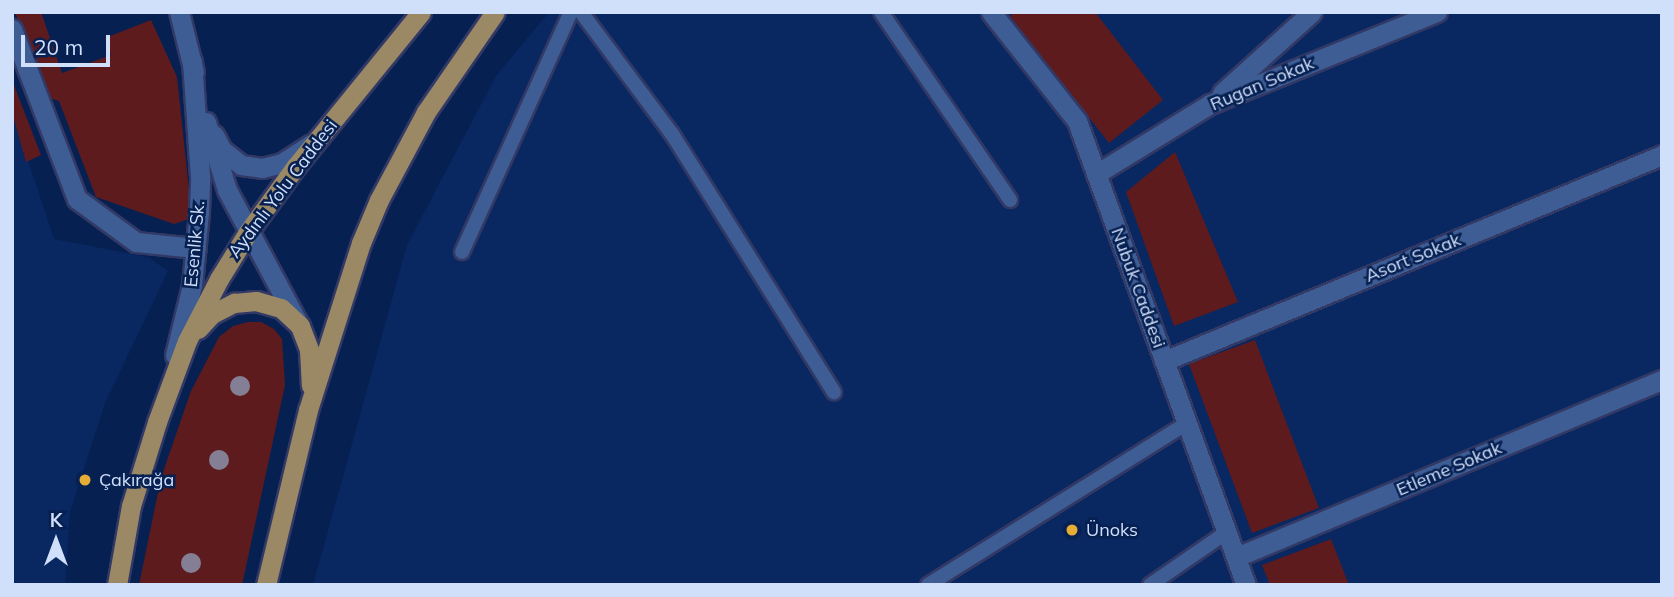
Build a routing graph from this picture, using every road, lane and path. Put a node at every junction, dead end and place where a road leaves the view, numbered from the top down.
1 (179, 12) edge
2 (421, 12) edge
3 (495, 12) edge
4 (571, 12) edge
5 (581, 12) edge
6 (881, 12) edge
7 (1312, 12) edge
8 (1437, 12) edge
9 (992, 13) edge
10 (12, 29) edge
11 (192, 61) junction
12 (1210, 104) junction
13 (205, 118) junction
14 (320, 138) junction
15 (1662, 155) edge
16 (1096, 174) junction
17 (1010, 200) dead end
18 (248, 232) junction
19 (197, 248) junction
20 (462, 252) dead end
21 (300, 327) junction
22 (187, 341) junction
23 (1164, 361) junction
24 (1662, 380) edge
25 (834, 392) dead end
26 (308, 410) junction
27 (157, 422) junction
28 (1187, 423) junction
29 (1227, 532) junction
30 (1236, 557) junction
31 (117, 585) edge
32 (266, 585) edge
33 (928, 585) edge
34 (1150, 585) edge
35 (1246, 585) edge

1 - 11 street, Esenlik Sk.
2 - 14 main road, Aydınlı Yolu Caddesi
3 - 26 main road
4 - 20 lane
5 - 25 lane
6 - 17 lane
7 - 12 street
8 - 12 street, Rugan Sokak
9 - 16 street, Nubuk Caddesi
10 - 19 street
11 - 13 street, Esenlik Sk.
11 - 19 street, Esenlik Sk.
12 - 16 street, Rugan Sokak
13 - 14 street
13 - 18 street, Esenlik Sk.
14 - 18 main road, Aydınlı Yolu Caddesi
15 - 23 street, Asort Sokak
16 - 23 street, Nubuk Caddesi
18 - 21 street, Esenlik Sk.
18 - 22 main road, Aydınlı Yolu Caddesi
19 - 27 street, Esenlik Sk.
21 - 22 main road
21 - 26 main road
22 - 27 main road, Aydınlı Yolu Caddesi
23 - 28 street, Nubuk Caddesi
24 - 30 street, Etleme Sokak
26 - 32 main road
27 - 31 main road, Aydınlı Yolu Caddesi
28 - 29 street, Nubuk Caddesi
28 - 33 lane
29 - 30 street, Nubuk Caddesi
29 - 34 lane
30 - 35 street, Nubuk Caddesi

